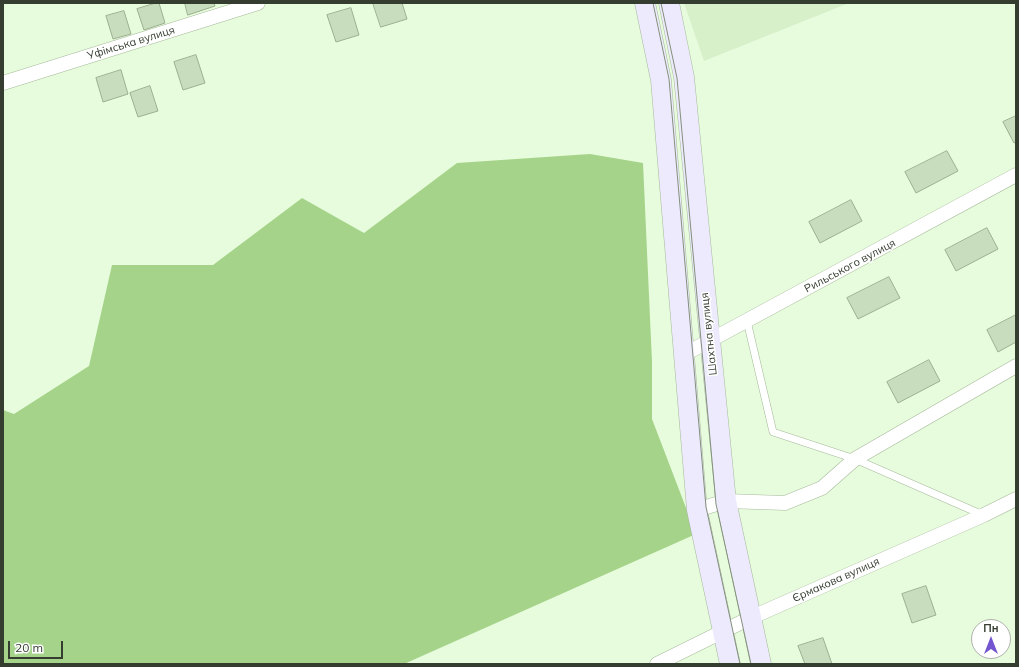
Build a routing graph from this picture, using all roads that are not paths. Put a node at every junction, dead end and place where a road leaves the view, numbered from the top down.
1 (258, 3) edge
2 (645, 3) edge
3 (669, 3) edge
4 (3, 83) edge
5 (1016, 176) edge
6 (747, 321) junction
7 (710, 341) junction
8 (683, 355) junction
9 (1016, 366) edge
10 (855, 459) junction
11 (1016, 499) edge
12 (726, 501) junction
13 (697, 510) junction
14 (984, 515) junction
15 (750, 618) junction
16 (722, 631) junction
17 (657, 664) edge
18 (730, 664) edge
19 (761, 664) edge

1 - 4 street, Уфімська вулиця
2 - 8 main road
3 - 7 main road, Шахтна вулиця
5 - 6 street, Рильського вулиця
6 - 7 street, Рильського вулиця
6 - 10 lane
7 - 8 street, Рильського вулиця
7 - 12 main road, Шахтна вулиця
8 - 13 main road
9 - 10 street
10 - 12 street
10 - 14 lane
11 - 14 street, Єрмакова вулиця
12 - 13 street
12 - 15 main road, Шахтна вулиця
13 - 16 main road
14 - 15 street, Єрмакова вулиця
15 - 16 street, Єрмакова вулиця
15 - 19 main road, Шахтна вулиця
16 - 17 street, Єрмакова вулиця
16 - 18 main road

